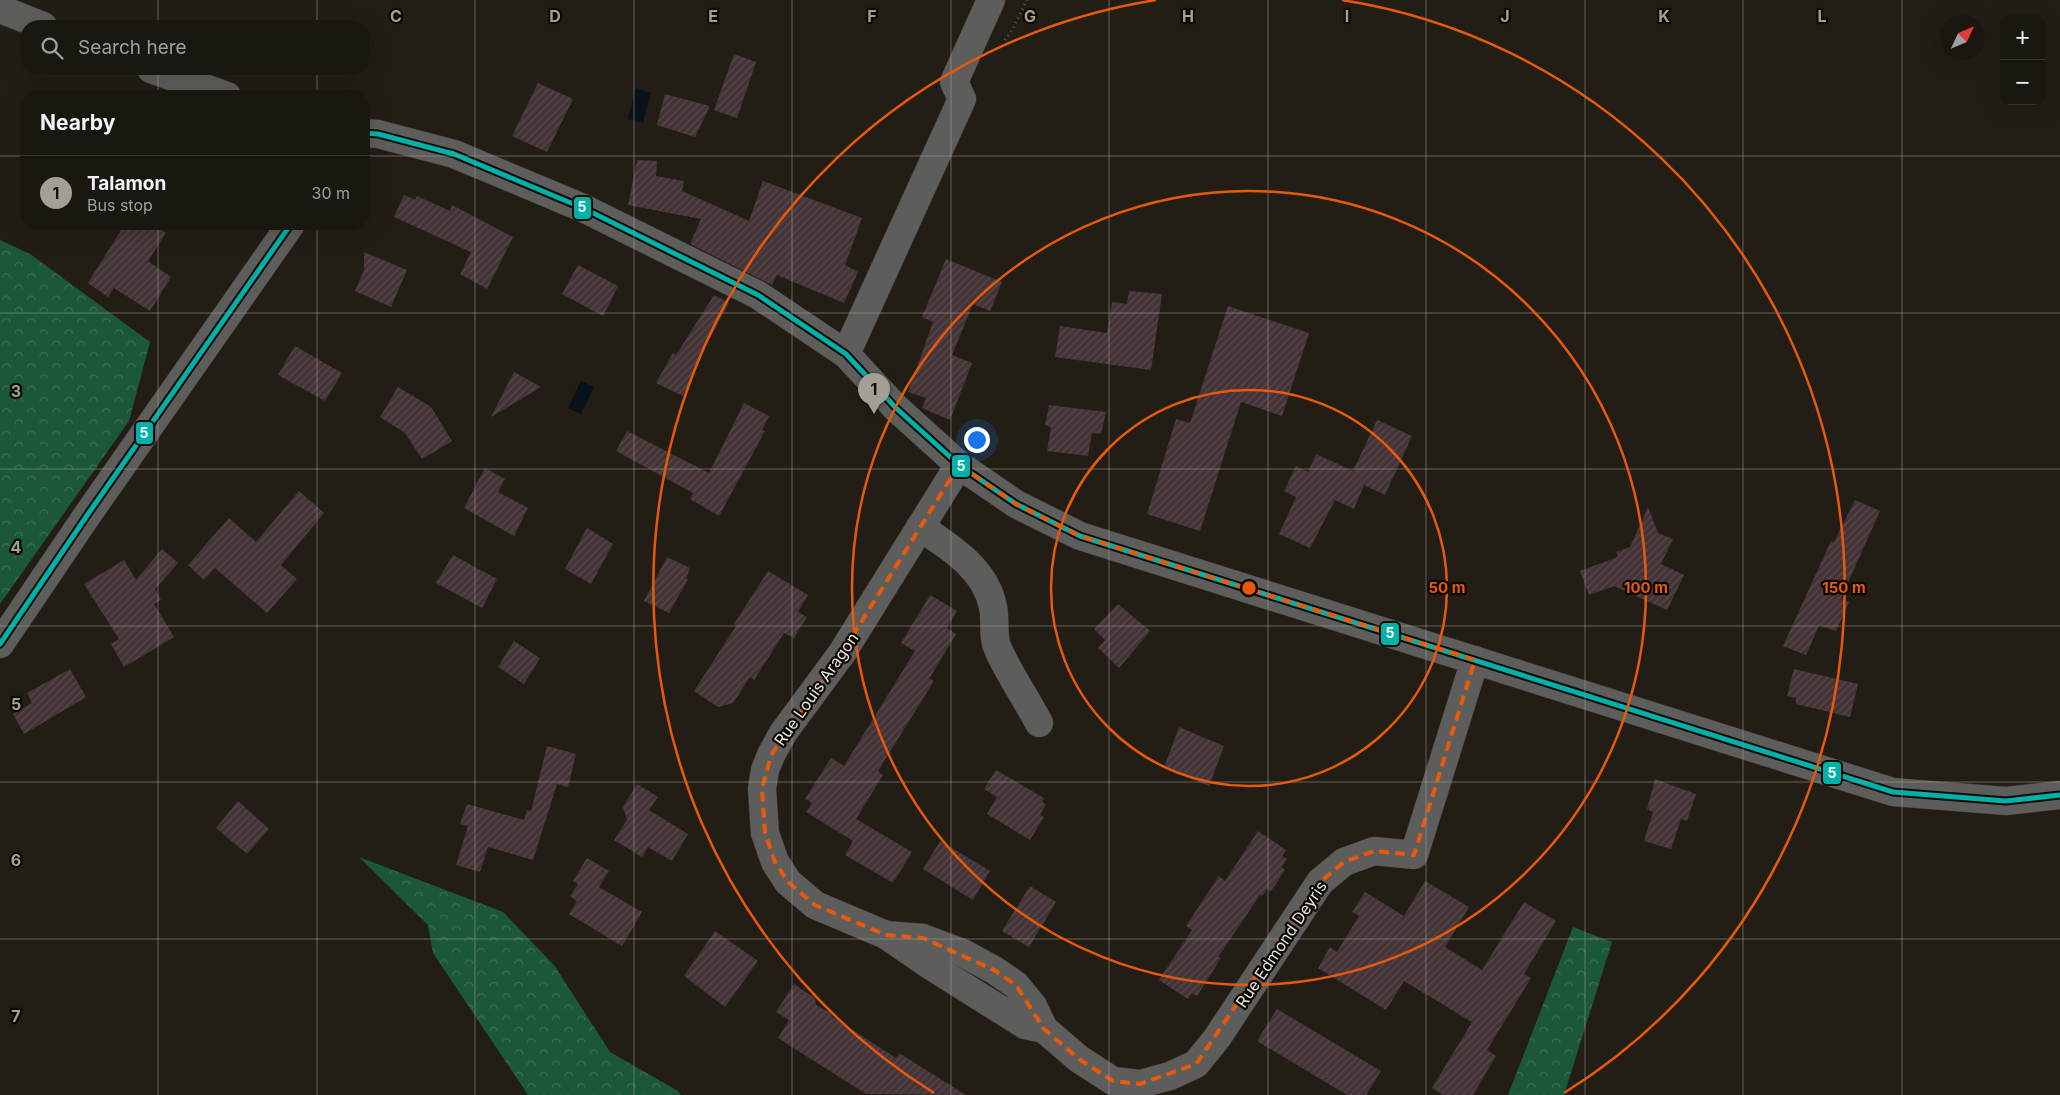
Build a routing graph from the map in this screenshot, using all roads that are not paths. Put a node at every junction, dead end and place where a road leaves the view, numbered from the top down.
1 (991, 0) edge
2 (0, 9) edge
3 (28, 20) edge
4 (168, 75) edge
5 (210, 90) edge
6 (370, 133) edge
7 (288, 230) edge
8 (846, 354) junction
9 (959, 465) junction
10 (920, 527) junction
11 (0, 644) edge
12 (1474, 660) junction
13 (1039, 723) dead end
14 (2060, 796) edge
15 (886, 935) junction
16 (974, 960) junction
17 (958, 983) junction
18 (1044, 1029) junction

1 - 8 street
2 - 3 street
4 - 5 street
6 - 8 street
7 - 11 street
8 - 9 street
9 - 10 street, Rue Louis Aragon
9 - 12 street
10 - 13 street
10 - 15 street, Rue Louis Aragon
12 - 14 street
12 - 18 street, Rue Edmond Deyris
15 - 16 street, Rue Louis Aragon
15 - 17 street, Rue Louis Aragon
16 - 17 street
16 - 18 street, Rue Louis Aragon
17 - 18 street, Rue Louis Aragon

